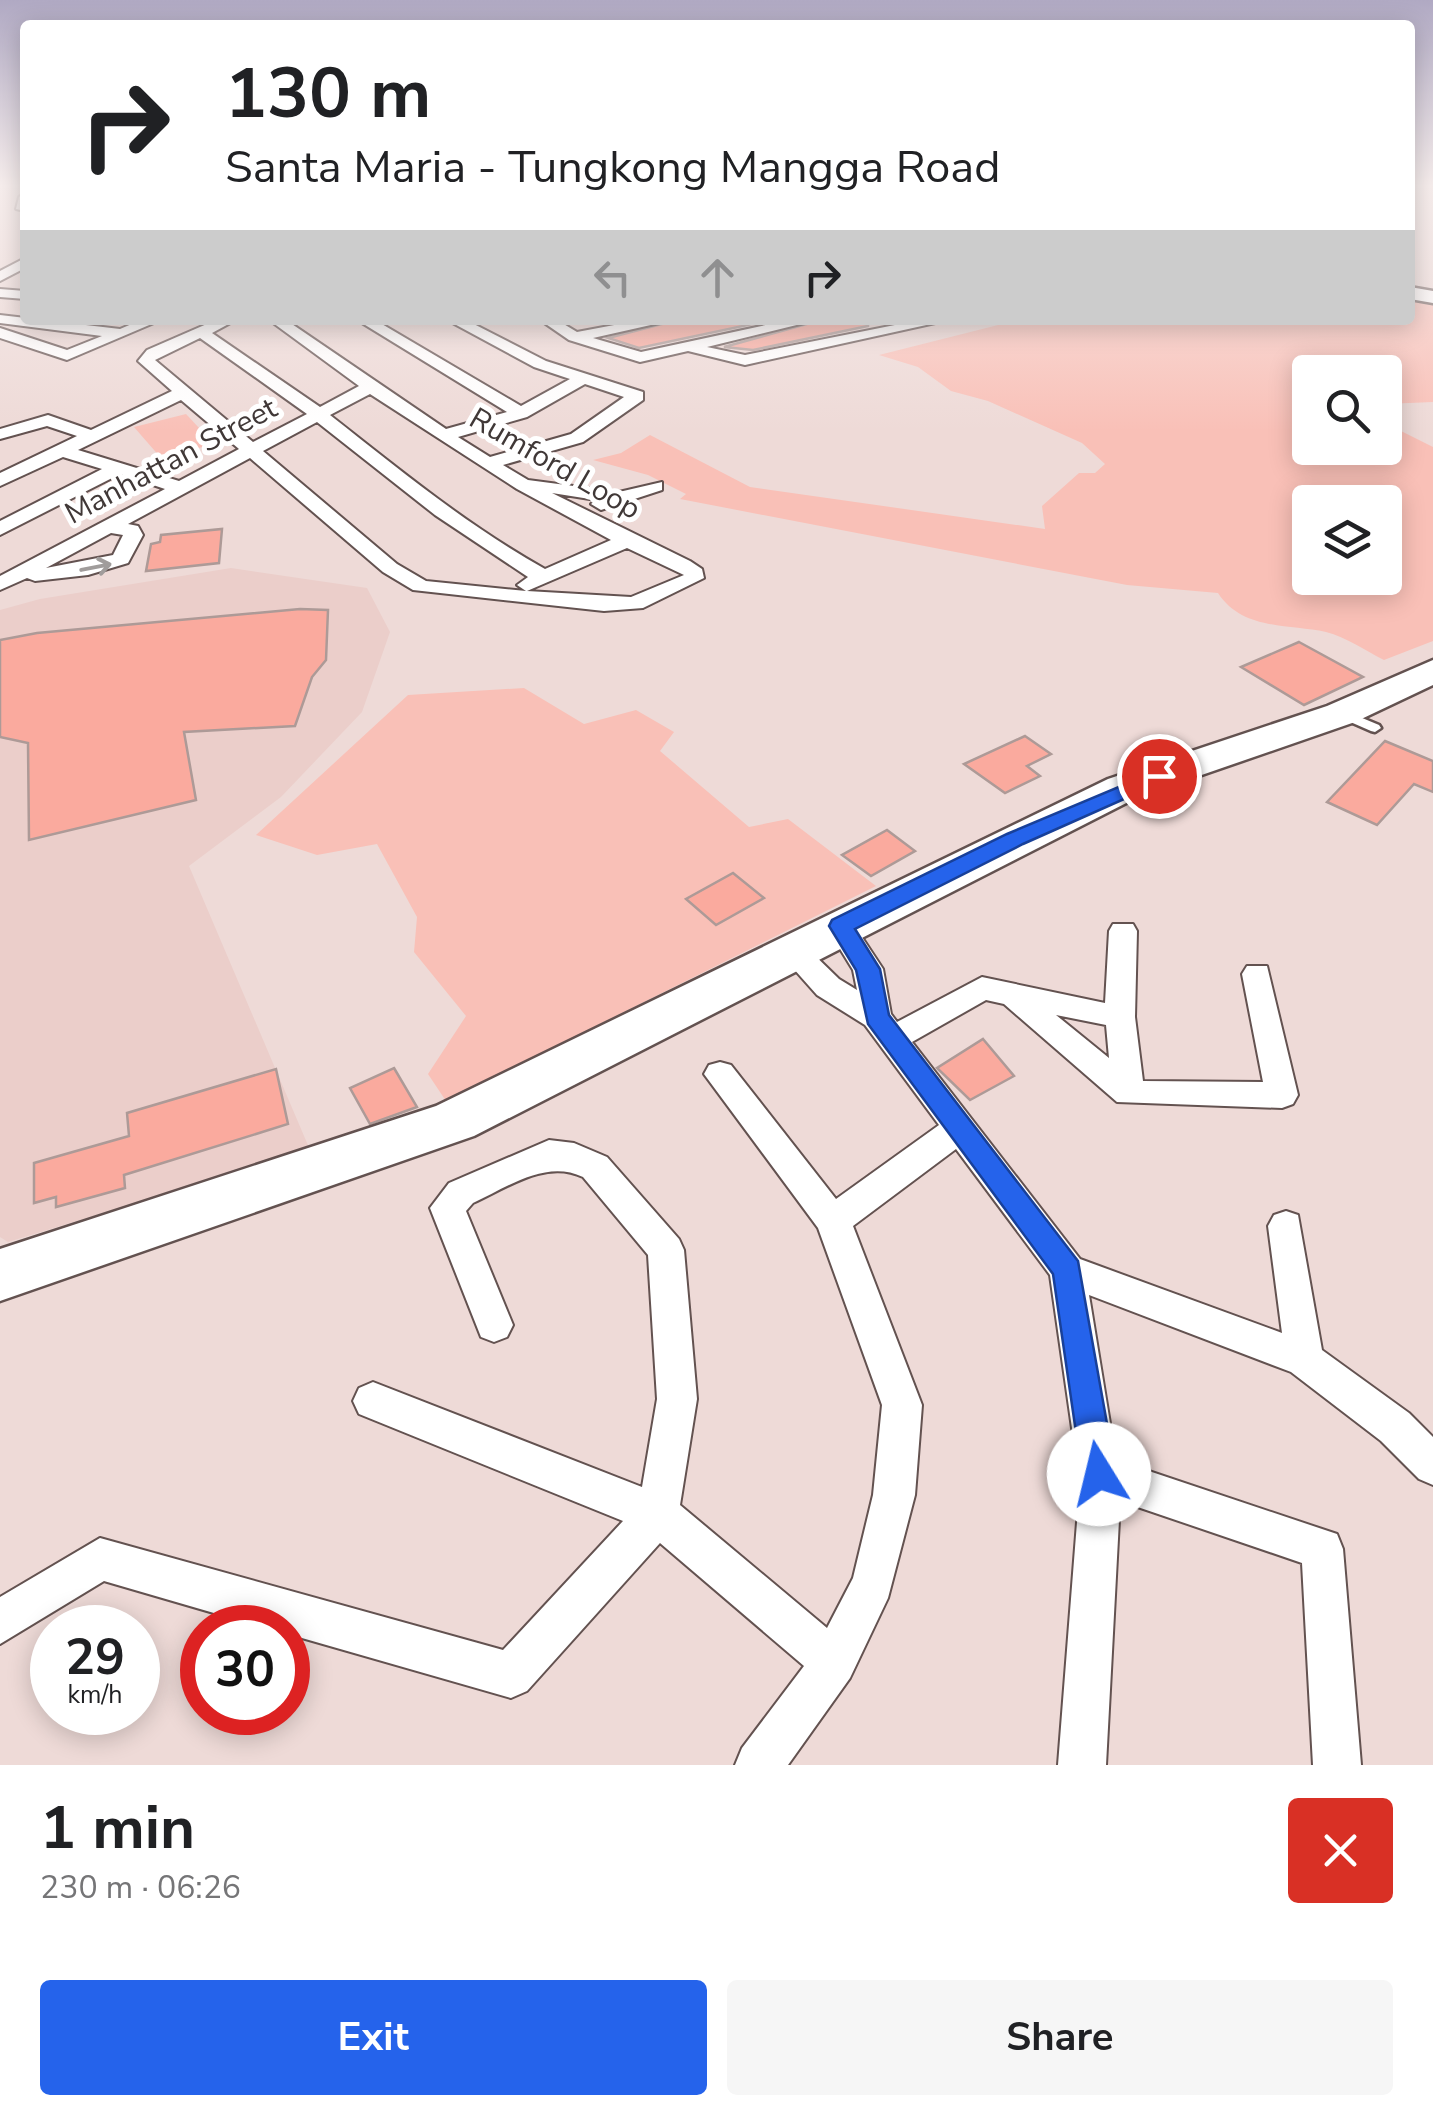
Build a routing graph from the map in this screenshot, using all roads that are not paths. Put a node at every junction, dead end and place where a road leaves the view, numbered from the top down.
1 (49, 325) edge
2 (143, 325) edge
3 (217, 325) edge
4 (283, 325) edge
5 (372, 325) edge
6 (463, 325) edge
7 (555, 325) edge
8 (639, 325) edge
9 (786, 325) edge
10 (917, 325) edge
11 (199, 332) junction
12 (0, 333) edge
13 (122, 334) junction
14 (574, 337) junction
15 (684, 346) junction
16 (586, 378) junction
17 (370, 387) junction
18 (182, 393) junction
19 (521, 413) junction
20 (320, 414) junction
21 (0, 434) edge
22 (445, 435) junction
23 (92, 436) junction
24 (61, 450) junction
25 (249, 452) junction
26 (490, 464) junction
27 (120, 467) junction
28 (0, 480) edge
29 (521, 484) junction
30 (654, 486) dead end
31 (182, 488) junction
32 (618, 496) junction
33 (572, 516) junction
34 (112, 527) junction
35 (0, 529) edge
36 (625, 541) junction
37 (543, 577) junction
38 (9, 581) edge
39 (508, 595) junction
40 (1433, 672) edge
41 (840, 926) junction
42 (1123, 932) dead end
43 (792, 950) junction
44 (1257, 974) dead end
45 (1016, 998) junction
46 (1120, 1017) junction
47 (885, 1027) junction
48 (720, 1074) dead end
49 (1128, 1093) junction
50 (960, 1128) junction
51 (833, 1222) junction
52 (1286, 1226) dead end
53 (1067, 1270) junction
54 (0, 1276) edge
55 (494, 1325) dead end
56 (1304, 1359) junction
57 (373, 1401) dead end
58 (1433, 1465) edge
59 (1099, 1474) junction
60 (658, 1514) junction
61 (0, 1622) edge
62 (834, 1662) junction
63 (759, 1765) edge
64 (1082, 1765) edge
65 (1337, 1765) edge

1 - 13 street
2 - 13 street
3 - 11 street
4 - 17 street, Rumford Loop
5 - 19 street
6 - 16 street
7 - 14 street
8 - 14 street
9 - 15 street
10 - 15 street
11 - 18 street
11 - 20 street
12 - 13 street
14 - 15 street
16 - 19 street
16 - 26 street
17 - 20 street, Manhattan Street
17 - 22 street, Rumford Loop
18 - 23 street
18 - 25 street
19 - 22 street
20 - 25 street, Manhattan Street
20 - 37 street
21 - 23 street
22 - 26 street, Rumford Loop
23 - 24 street
24 - 27 street
24 - 28 street
25 - 31 street, Manhattan Street
25 - 39 street
26 - 29 street, Rumford Loop
27 - 31 street
27 - 35 street
29 - 32 street
29 - 33 street, Rumford Loop
30 - 32 street
31 - 34 street, Manhattan Street
32 - 33 street
33 - 36 street, Rumford Loop
34 - 38 street, Manhattan Street
38 -> 34 street
36 - 37 street
36 - 39 street, Rumford Loop
37 - 39 street
40 - 41 main road
41 - 43 main road
41 - 47 street
42 - 46 street
43 - 47 street
43 - 54 main road
44 - 49 street
45 - 46 street
45 - 47 street
45 - 49 street
46 - 49 street
47 - 50 street
48 - 51 street
50 - 51 street
50 - 53 street
51 - 62 street
52 - 56 street
53 - 56 street
53 - 59 street
55 - 60 street
56 - 58 street
57 - 60 street
59 - 64 street
59 - 65 street
60 - 61 street
60 - 62 street
62 - 63 street

